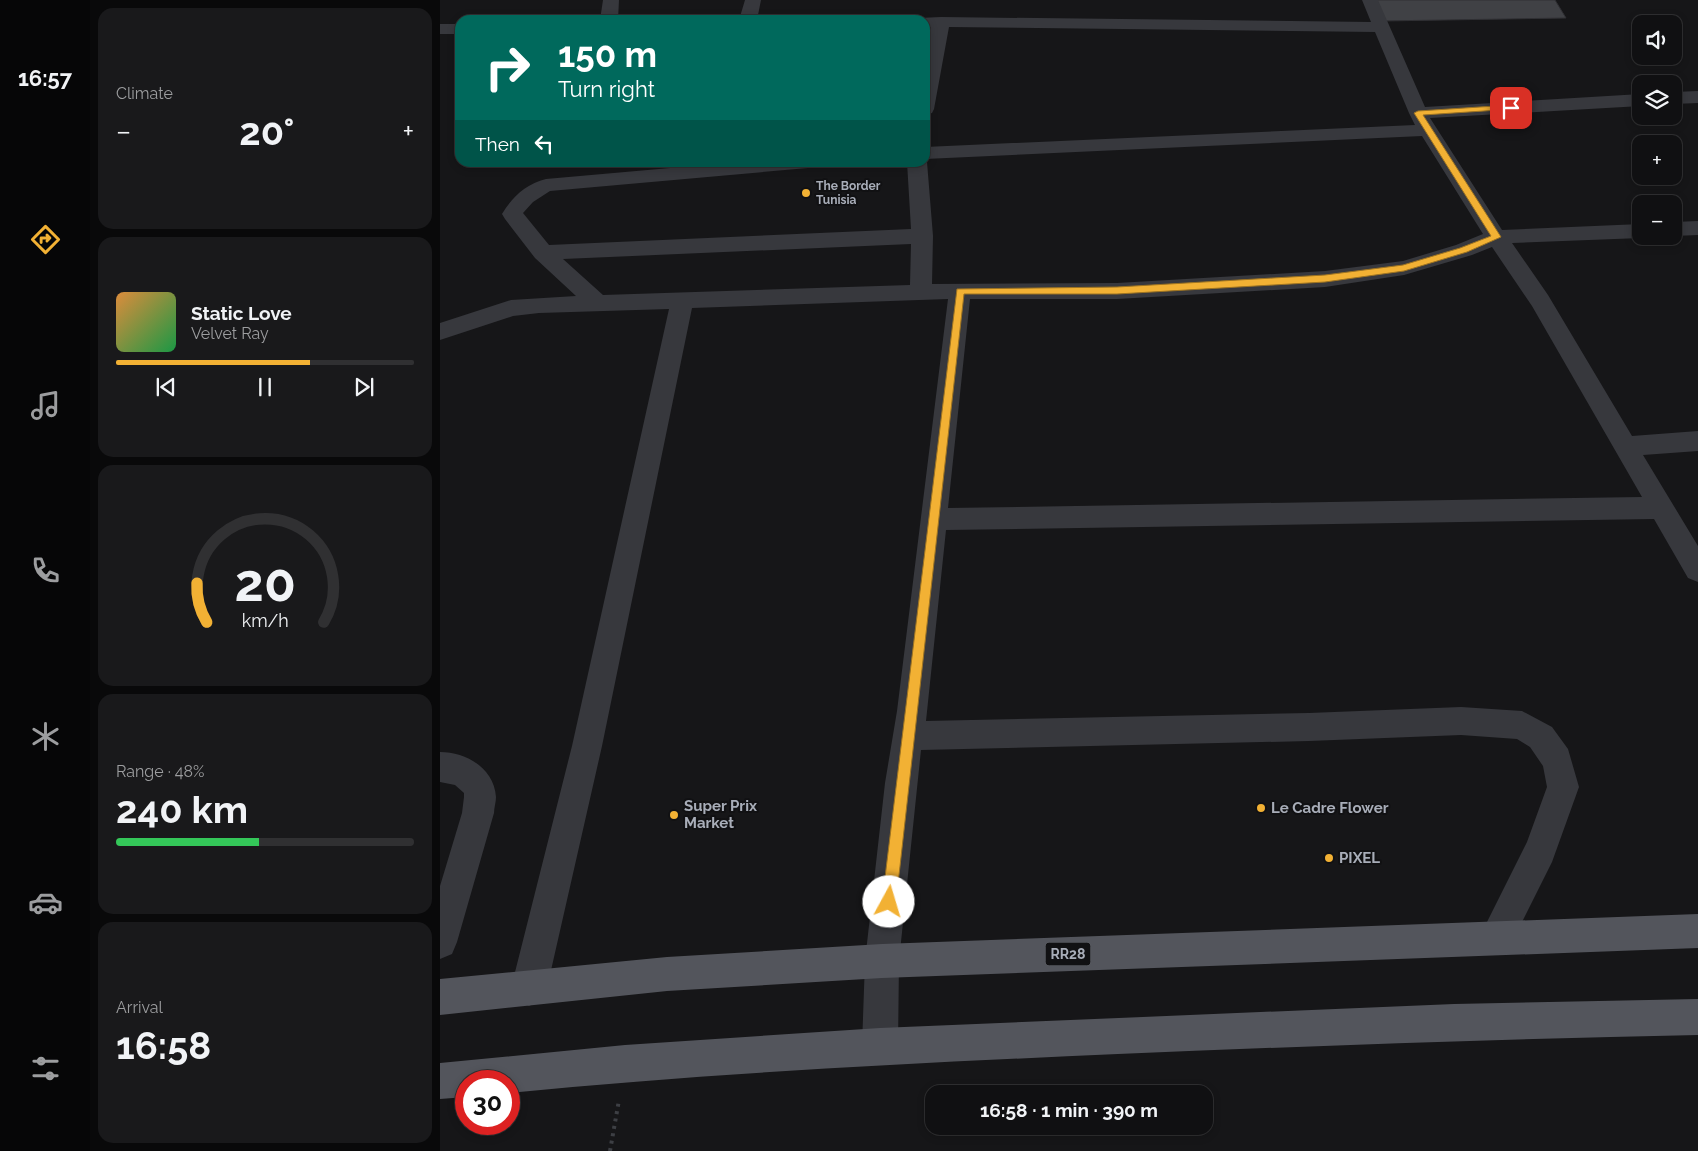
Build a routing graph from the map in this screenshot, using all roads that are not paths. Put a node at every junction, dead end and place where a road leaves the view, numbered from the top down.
1 (611, 0) edge
2 (753, 0) edge
3 (1370, 0) edge
4 (610, 15) edge
5 (749, 15) edge
6 (933, 22) edge
7 (1382, 27) junction
8 (440, 29) edge
9 (455, 29) edge
10 (930, 55) edge
11 (1698, 96) edge
12 (1682, 97) edge
13 (1632, 101) edge
14 (1423, 122) junction
15 (930, 153) edge
16 (704, 167) edge
17 (917, 167) edge
18 (1698, 228) edge
19 (1682, 229) edge
20 (1632, 230) edge
21 (922, 236) junction
22 (1496, 237) junction
23 (543, 253) junction
24 (960, 291) junction
25 (921, 292) junction
26 (682, 301) junction
27 (599, 304) junction
28 (440, 332) edge
29 (1698, 441) edge
30 (1626, 446) junction
31 (1662, 508) junction
32 (934, 519) junction
33 (1698, 570) edge
34 (908, 736) junction
35 (440, 767) edge
36 (1698, 930) edge
37 (1496, 938) junction
38 (440, 942) edge
39 (882, 961) junction
40 (529, 988) junction
41 (440, 997) edge
42 (1698, 1017) edge
43 (880, 1046) junction
44 (440, 1081) edge

1 - 4 street
2 - 5 street
3 - 7 street
6 - 7 street
6 - 10 street
7 - 14 street
8 - 9 street
11 - 12 street
13 - 14 street
14 - 15 street
14 - 22 street
16 - 23 street
17 - 21 street
18 - 19 street
20 - 22 street
21 - 23 street
21 - 25 street
22 - 24 street
22 - 30 street
23 - 27 street
24 - 25 street
24 - 32 street
25 - 26 street
26 - 27 street
26 - 40 street
27 - 28 street
29 - 30 street
30 - 31 street
31 - 32 street
31 - 33 street
32 - 34 street
34 - 37 street
34 - 39 street
35 - 38 street
36 - 37 main road, RR28
37 - 39 main road, RR28
39 - 40 main road, RR28
39 - 43 street
40 - 41 main road, RR28
42 - 43 main road
43 - 44 main road

